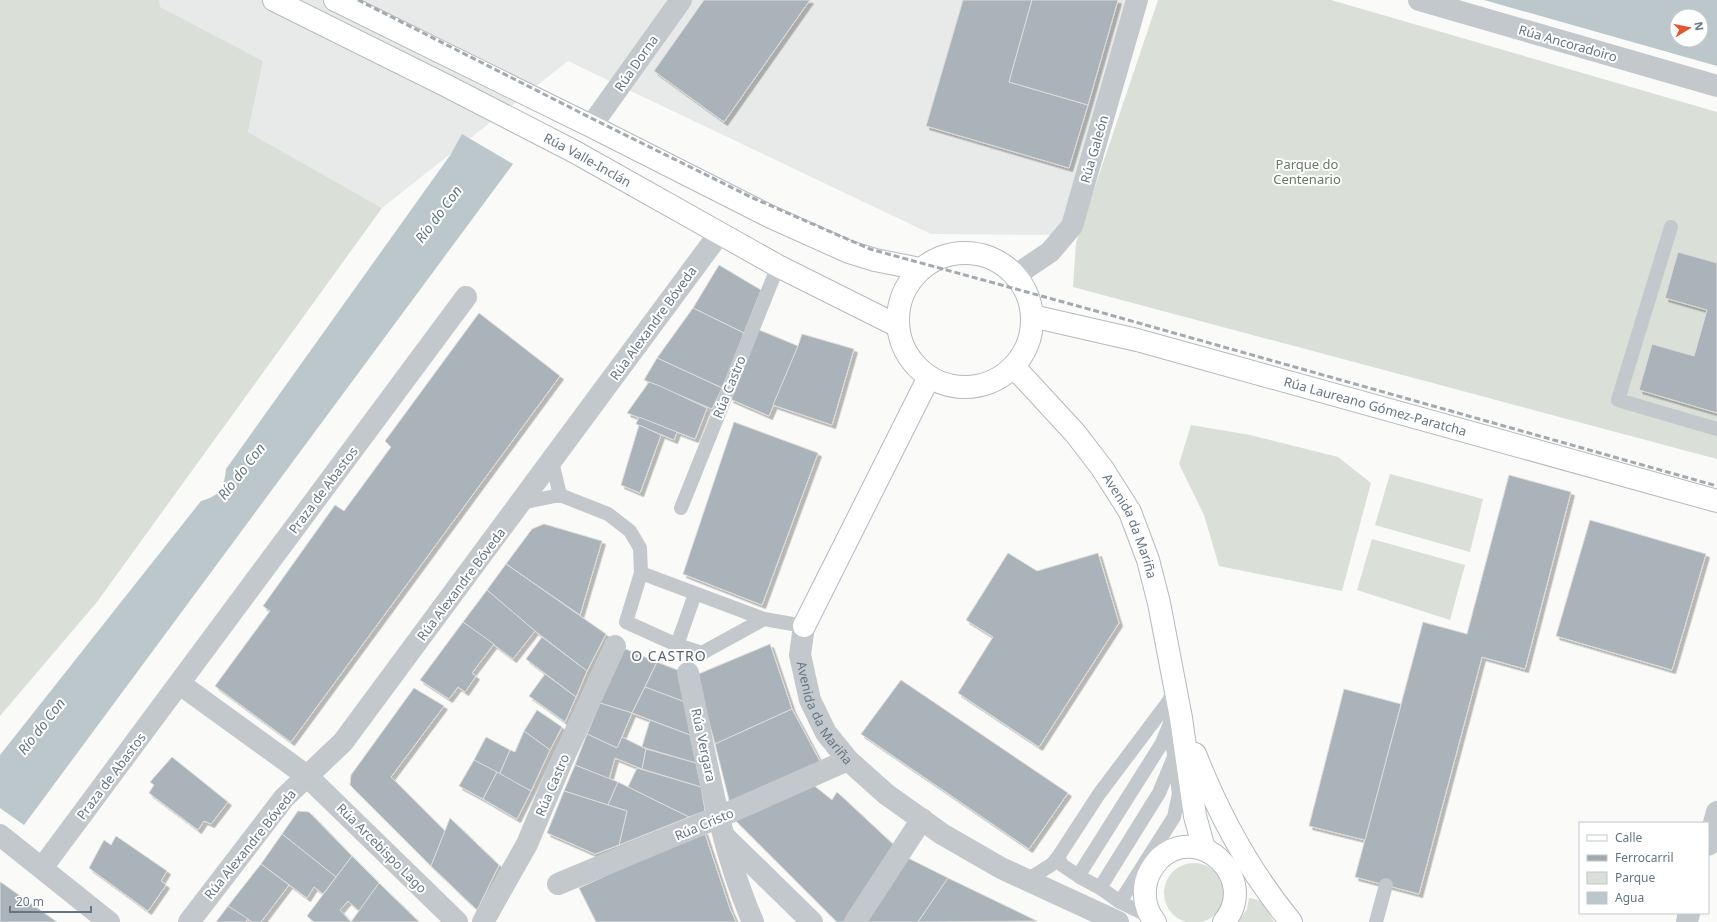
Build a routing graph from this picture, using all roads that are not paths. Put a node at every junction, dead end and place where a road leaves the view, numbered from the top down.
1 (274, 0) edge
2 (335, 0) edge
3 (681, 0) edge
4 (1137, 0) edge
5 (1419, 0) edge
6 (1717, 86) edge
7 (591, 126) junction
8 (1671, 227) dead end
9 (719, 234) junction
10 (778, 266) junction
11 (920, 269) junction
12 (1016, 275) junction
13 (466, 297) dead end
14 (1032, 316) junction
15 (898, 326) junction
16 (1014, 367) junction
17 (929, 377) junction
18 (1717, 429) edge
19 (552, 462) junction
20 (560, 495) junction
21 (1717, 501) edge
22 (521, 503) junction
23 (681, 508) dead end
24 (641, 573) junction
25 (696, 594) junction
26 (764, 619) junction
27 (804, 626) junction
28 (677, 644) junction
29 (615, 646) dead end
30 (688, 673) dead end
31 (180, 684) junction
32 (1173, 707) junction
33 (1174, 757) junction
34 (848, 760) junction
35 (307, 776) junction
36 (1717, 812) edge
37 (922, 819) junction
38 (1224, 821) junction
39 (722, 827) junction
40 (2, 837) edge
41 (1709, 841) edge
42 (1204, 849) junction
43 (1058, 857) junction
44 (1227, 866) junction
45 (42, 868) junction
46 (1080, 877) junction
47 (1027, 880) junction
48 (558, 884) dead end
49 (1386, 885) dead end
50 (1102, 889) junction
51 (1268, 894) junction
52 (1119, 912) edge
53 (1150, 920) edge
54 (109, 922) edge
55 (189, 922) edge
56 (457, 922) edge
57 (483, 922) edge
58 (753, 922) edge
59 (812, 922) edge
60 (855, 922) edge
61 (1224, 922) edge
62 (1291, 922) edge
63 (1376, 922) edge

1 - 9 main road, Rúa Valle-Inclán
2 - 7 main road
3 - 7 street, Rúa Dorna
4 - 12 street, Rúa Galeón
5 - 6 street, Rúa Ancoradoiro
7 - 11 main road
8 - 18 lane
9 - 10 main road, Rúa Valle-Inclán
9 - 19 street, Rúa Alexandre Bóveda
10 - 15 main road, Rúa Valle-Inclán
10 - 23 lane, Rúa Castro
11 - 12 main road
11 - 15 main road
12 - 14 main road
13 - 31 street, Praza de Abastos
14 - 16 main road
14 - 21 main road, Rúa Laureano Gómez-Paratcha
15 - 17 main road
16 - 17 main road
16 - 32 main road, Avenida da Mariña
17 - 27 main road, Avenida da Mariña
19 - 20 lane
19 - 22 street, Rúa Alexandre Bóveda
20 - 22 lane
20 - 24 lane
22 - 35 street, Rúa Alexandre Bóveda
24 - 25 lane
24 - 28 lane
25 - 26 lane
25 - 28 lane
26 - 27 lane
26 - 28 lane
27 - 34 street, Avenida da Mariña
29 - 57 street, Rúa Castro
30 - 39 street, Rúa Vergara
31 - 35 street
31 - 45 street, Praza de Abastos
32 - 33 lane
32 - 38 main road, Avenida da Mariña
32 - 42 main road, Avenida da Mariña
32 - 43 lane
32 - 46 lane
33 - 50 lane
33 - 52 lane
34 - 37 street, Avenida da Mariña
34 - 39 street, Rúa Cristo
35 - 55 street, Rúa Alexandre Bóveda
35 - 56 street, Rúa Arcebispo Lago
36 - 41 street
37 - 47 street, Avenida da Mariña
37 - 60 street
38 - 44 main road, Avenida da Mariña
38 - 51 main road, Avenida da Mariña
39 - 48 street, Rúa Cristo
39 - 58 street, Rúa Vergara
39 - 59 street
40 - 45 street
42 - 44 main road
42 - 53 main road
43 - 46 lane
43 - 47 lane
44 - 51 main road, Avenida da Mariña
44 - 61 main road
45 - 54 street
46 - 50 lane
47 - 52 street, Avenida da Mariña
49 - 63 lane
50 - 52 lane
51 - 62 main road, Avenida da Mariña
52 - 53 lane

